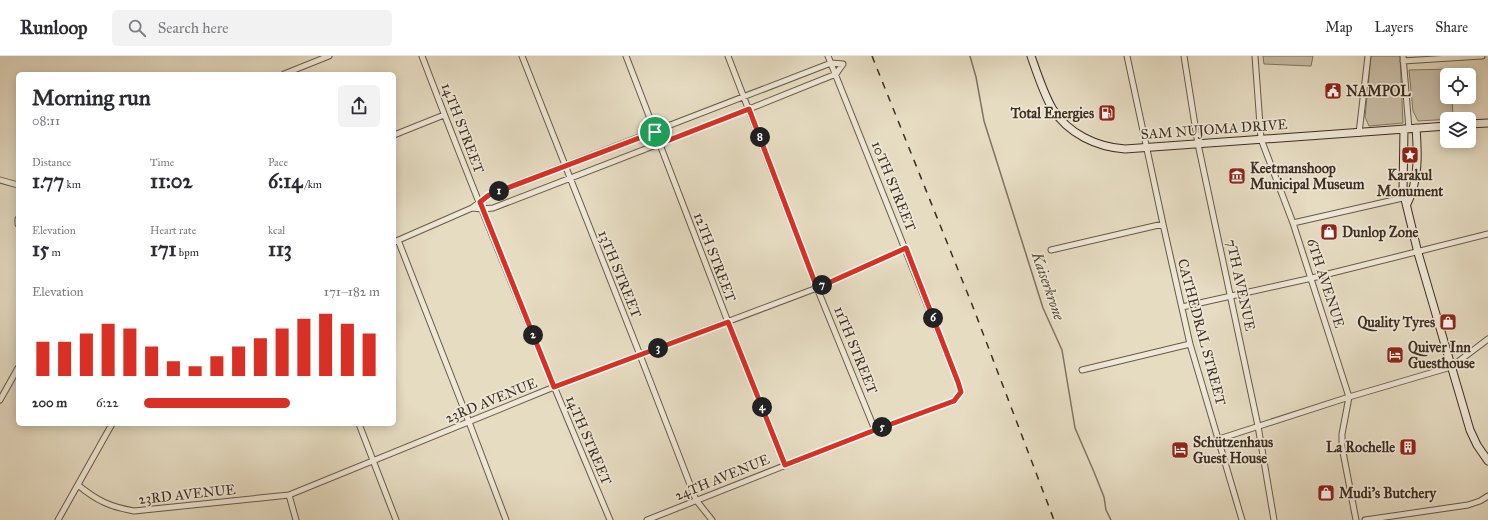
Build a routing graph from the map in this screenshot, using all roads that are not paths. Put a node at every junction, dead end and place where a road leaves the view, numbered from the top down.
1 (329, 56) edge
2 (422, 56) edge
3 (522, 56) edge
4 (626, 56) edge
5 (728, 56) edge
6 (828, 56) edge
7 (1031, 56) edge
8 (1127, 56) edge
9 (1184, 56) edge
10 (1255, 56) edge
11 (1368, 56) edge
12 (1482, 56) edge
13 (1403, 58) edge
14 (831, 62) junction
15 (289, 72) edge
16 (836, 74) junction
17 (744, 97) junction
18 (749, 109) junction
19 (444, 115) junction
20 (1488, 123) edge
21 (1476, 124) edge
22 (1440, 127) edge
23 (1410, 129) junction
24 (655, 132) junction
25 (1359, 133) junction
26 (396, 134) edge
27 (1261, 139) junction
28 (659, 144) junction
29 (1198, 144) junction
30 (1146, 147) junction
31 (565, 166) junction
32 (569, 178) junction
33 (0, 180) edge
34 (16, 184) edge
35 (1407, 200) junction
36 (480, 202) junction
37 (472, 208) junction
38 (482, 209) junction
39 (1293, 223) junction
40 (1163, 224) junction
41 (1488, 234) edge
42 (396, 241) edge
43 (906, 248) junction
44 (1051, 250) dead end
45 (1418, 253) junction
46 (1312, 278) junction
47 (817, 288) junction
48 (1231, 297) junction
49 (1182, 307) junction
50 (728, 322) junction
51 (1488, 339) edge
52 (1190, 344) junction
53 (640, 355) junction
54 (1451, 367) junction
55 (1082, 370) dead end
56 (16, 372) edge
57 (554, 387) junction
58 (961, 392) joint
59 (1350, 396) junction
60 (0, 400) edge
61 (469, 422) junction
62 (111, 426) edge
63 (360, 426) edge
64 (1258, 426) junction
65 (875, 430) junction
66 (1218, 439) junction
67 (373, 461) junction
68 (1488, 461) edge
69 (785, 465) junction
70 (78, 485) junction
71 (289, 496) junction
72 (1488, 496) edge
73 (696, 500) junction
74 (58, 520) edge
75 (296, 520) edge
76 (396, 520) edge
77 (506, 520) edge
78 (610, 520) edge
79 (647, 520) edge
80 (712, 520) edge
81 (1242, 520) edge
82 (1274, 520) edge
83 (1356, 520) edge
84 (1365, 520) edge

1 - 15 street
2 - 19 street, 14TH STREET
3 - 31 street, 13TH STREET
4 - 24 street, 12TH STREET
5 - 17 street, 11TH STREET
6 - 14 street, 10TH STREET
7 - 30 main road, SAM NUJOMA DRIVE
8 - 30 street, CATHEDRAL STREET
9 - 29 street, 7TH AVENUE
10 - 27 street, 6TH AVENUE
11 - 25 street
12 - 13 street
13 - 23 street
14 - 16 street, 10TH STREET
14 - 16 street
14 - 17 street
16 - 18 street
16 - 43 street, 10TH STREET
17 - 18 street, 11TH STREET
17 - 24 street
18 - 28 street
18 - 47 street, 11TH STREET
19 - 26 street
19 - 36 street, 14TH STREET
20 - 21 main road
22 - 23 main road, SAM NUJOMA DRIVE
23 - 25 main road, SAM NUJOMA DRIVE
23 - 35 main road
23 - 35 main road
24 - 28 street, 12TH STREET
24 - 31 street
25 - 27 main road, SAM NUJOMA DRIVE
27 - 29 main road, SAM NUJOMA DRIVE
27 - 39 street, 6TH AVENUE
28 - 32 street
28 - 50 street, 12TH STREET
29 - 30 main road, SAM NUJOMA DRIVE
29 - 48 street, 7TH AVENUE
30 - 40 street, CATHEDRAL STREET
31 - 32 street, 13TH STREET
31 - 36 street
32 - 38 street
32 - 53 street, 13TH STREET
33 - 34 street
35 - 39 street
35 - 45 main road
36 - 37 street
36 - 38 street, 14TH STREET
37 - 38 street
37 - 42 street
38 - 57 street, 14TH STREET
39 - 46 street, 6TH AVENUE
40 - 44 street
40 - 49 street, CATHEDRAL STREET
41 - 45 street
42 - 61 street
43 - 47 street, 23RD AVENUE
43 - 58 street, 10TH STREET
45 - 46 street
45 - 54 main road
46 - 48 street
46 - 59 street, 6TH AVENUE
47 - 50 street, 23RD AVENUE
47 - 65 street, 11TH STREET
48 - 49 street
48 - 64 street, 7TH AVENUE
49 - 52 street, CATHEDRAL STREET
50 - 53 street, 23RD AVENUE
50 - 69 street, 12TH STREET
51 - 54 street
52 - 55 street
52 - 66 street, CATHEDRAL STREET
53 - 57 street, 23RD AVENUE
53 - 73 street, 13TH STREET
54 - 59 street
54 - 68 main road
56 - 60 street
57 - 61 street, 23RD AVENUE
57 - 78 street, 14TH STREET
58 - 65 street, 24TH AVENUE
59 - 64 street
59 - 83 street, 6TH AVENUE
61 - 67 street, 23RD AVENUE
61 - 77 street
62 - 70 street
63 - 67 street
64 - 66 street
64 - 82 street, 7TH AVENUE
65 - 69 street, 24TH AVENUE
66 - 81 street, CATHEDRAL STREET
67 - 71 street, 23RD AVENUE
67 - 76 street
69 - 73 street, 24TH AVENUE
70 - 71 street, 23RD AVENUE
70 - 74 street
71 - 75 street
72 - 84 street
73 - 79 street, 24TH AVENUE
73 - 80 street, 13TH STREET

